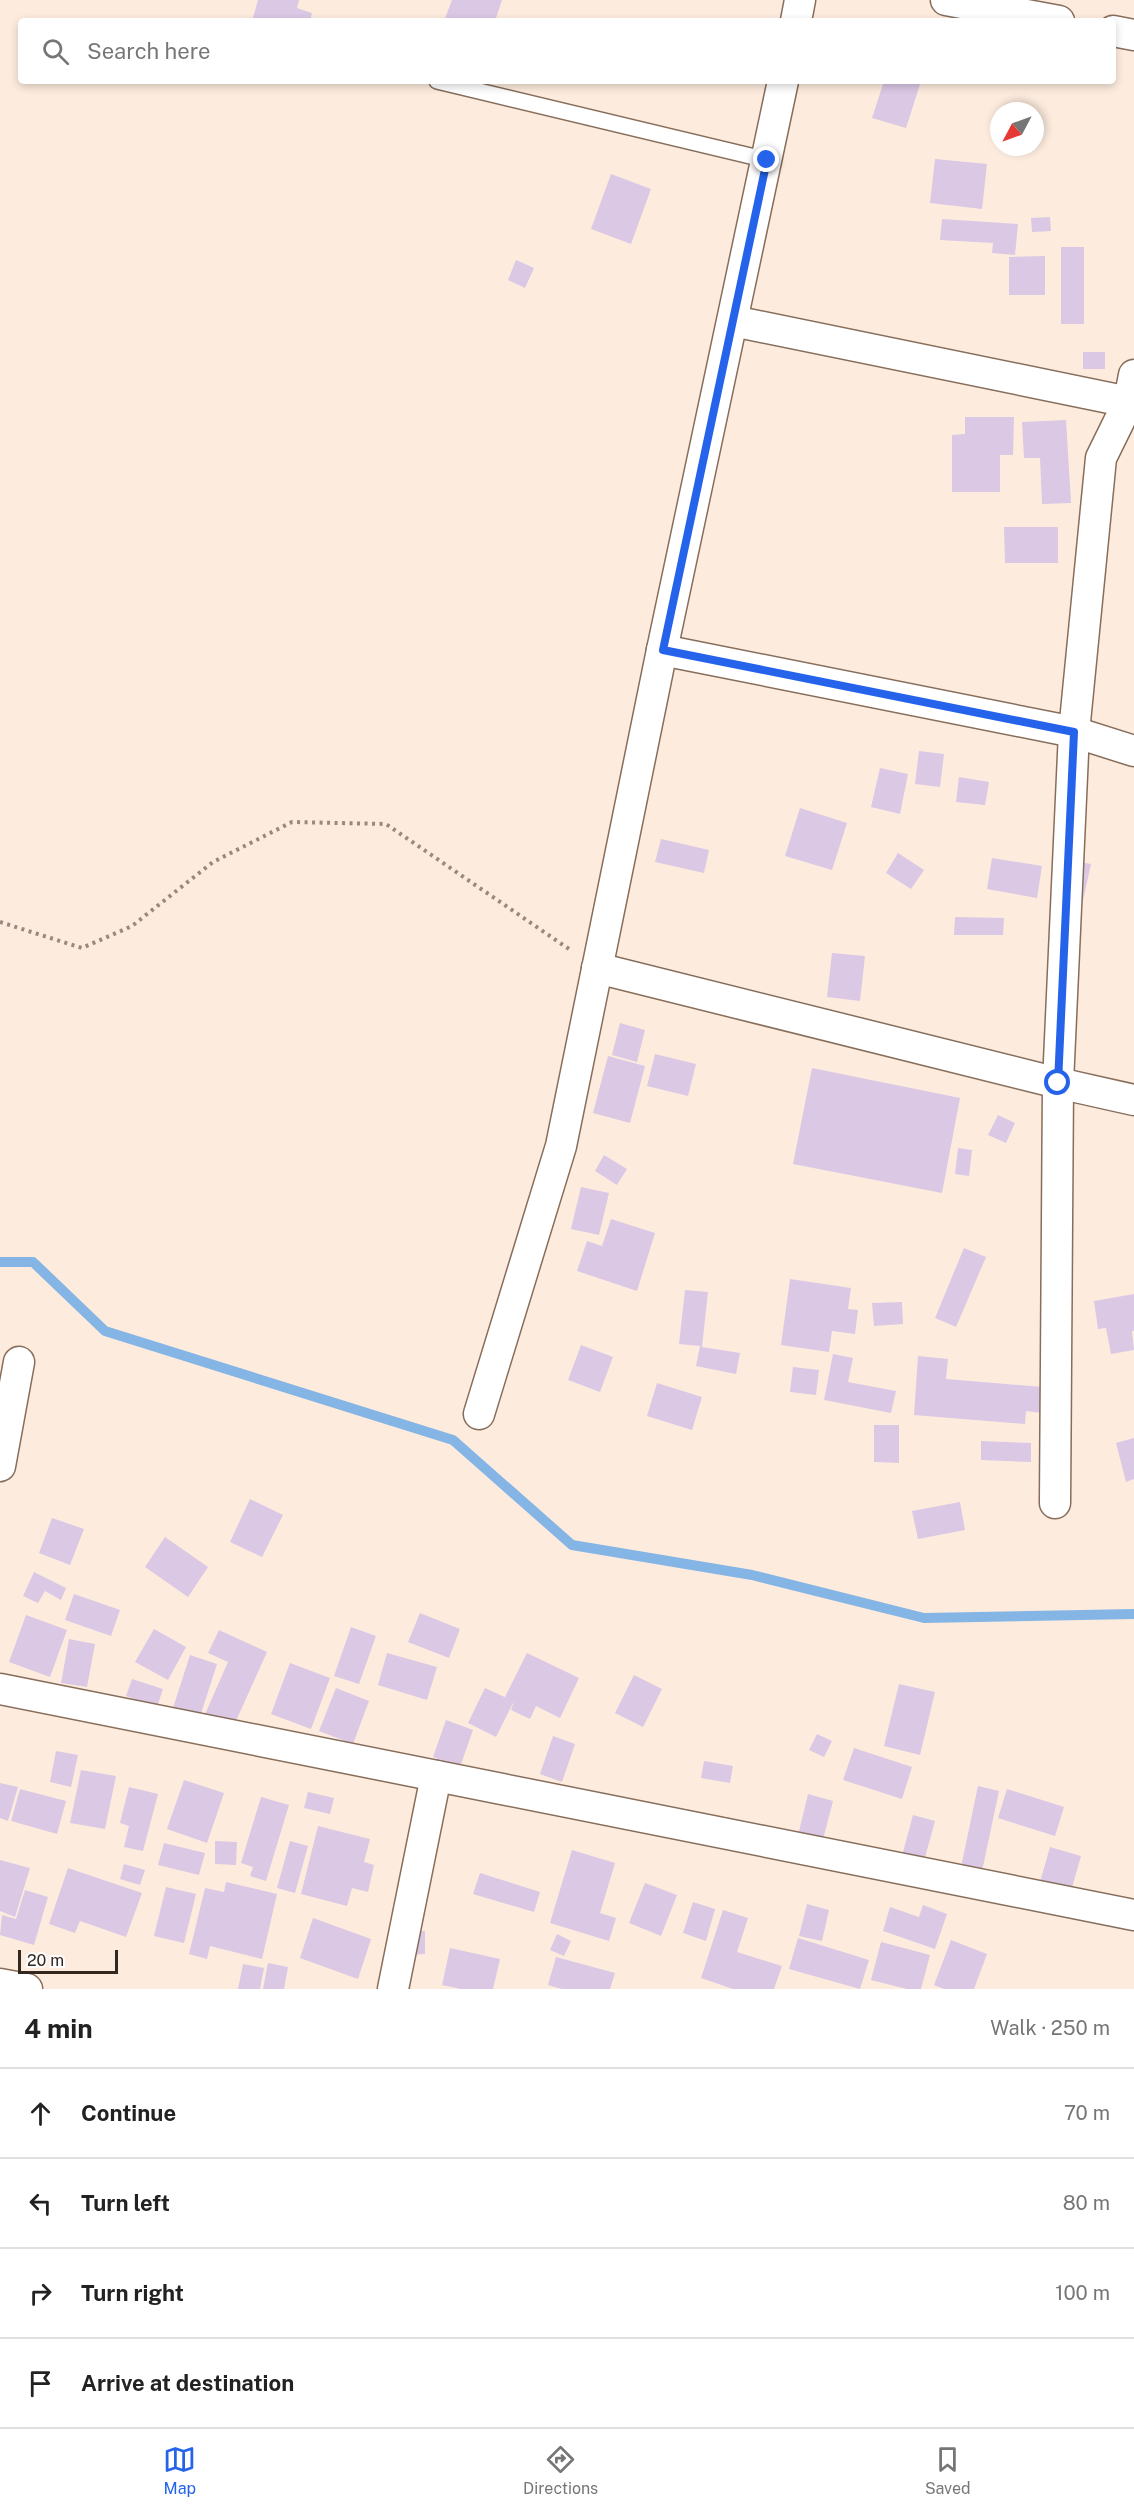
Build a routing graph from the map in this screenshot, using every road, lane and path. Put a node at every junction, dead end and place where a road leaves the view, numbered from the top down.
1 (800, 0) edge
2 (946, 0) edge
3 (797, 18) edge
4 (1043, 18) edge
5 (1116, 32) edge
6 (1134, 35) edge
7 (450, 84) edge
8 (782, 84) edge
9 (767, 160) junction
10 (733, 321) junction
11 (1132, 393) edge
12 (663, 650) junction
13 (1074, 732) junction
14 (1134, 751) edge
15 (0, 922) edge
16 (597, 968) junction
17 (1058, 1083) junction
18 (1134, 1100) edge
19 (19, 1362) dead end
20 (479, 1414) dead end
21 (0, 1466) edge
22 (1055, 1503) dead end
23 (0, 1689) edge
24 (436, 1776) junction
25 (1134, 1915) edge
26 (0, 1984) edge
27 (27, 1989) edge
28 (393, 1989) edge

1 - 3 street
2 - 4 street
5 - 6 street
7 - 9 lane
8 - 9 street
9 - 10 street
10 - 11 street
10 - 12 street
11 - 13 street
12 - 13 street
12 - 16 street
13 - 14 street
13 - 17 street
15 - 16 path
16 - 17 street
16 - 20 street
17 - 18 street
17 - 22 street
19 - 21 street
23 - 24 street
24 - 25 street
24 - 28 street
26 - 27 street

